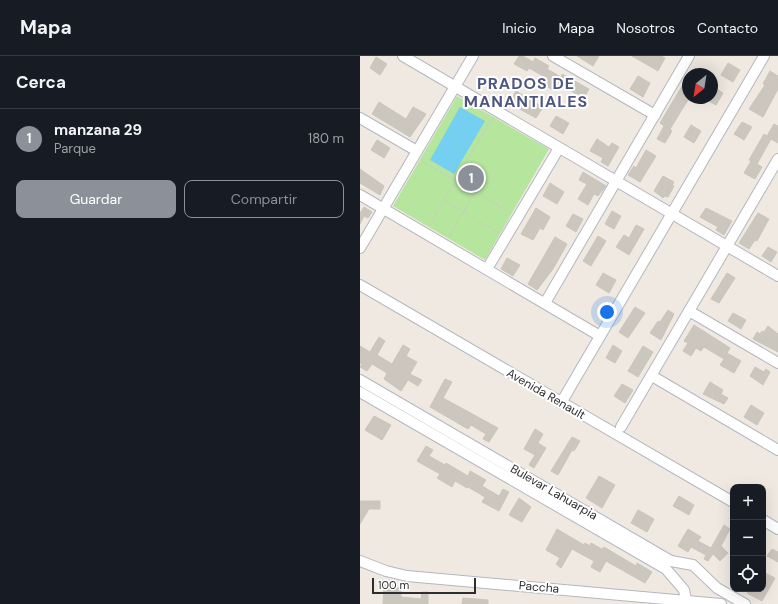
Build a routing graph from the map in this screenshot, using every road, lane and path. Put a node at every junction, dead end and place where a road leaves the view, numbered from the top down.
1 (472, 56) edge
2 (553, 56) edge
3 (764, 56) edge
4 (405, 57) edge
5 (688, 57) edge
6 (455, 86) junction
7 (496, 111) junction
8 (655, 115) junction
9 (360, 118) edge
10 (559, 148) junction
11 (415, 154) junction
12 (778, 159) edge
13 (456, 180) junction
14 (616, 181) junction
15 (475, 192) junction
16 (360, 195) edge
17 (444, 200) junction
18 (383, 209) junction
19 (464, 212) junction
20 (672, 214) junction
21 (518, 217) junction
22 (425, 233) junction
23 (506, 237) junction
24 (445, 245) junction
25 (727, 246) junction
26 (360, 248) edge
27 (487, 269) junction
28 (777, 274) edge
29 (360, 285) edge
30 (545, 303) junction
31 (689, 311) junction
32 (600, 336) junction
33 (778, 363) edge
34 (652, 376) junction
35 (360, 380) edge
36 (360, 392) edge
37 (561, 402) junction
38 (621, 427) dead end
39 (778, 450) edge
40 (730, 500) edge
41 (766, 522) edge
42 (778, 528) edge
43 (360, 561) edge
44 (668, 565) junction
45 (723, 591) junction
46 (686, 600) junction
47 (720, 604) edge
48 (745, 604) edge

1 - 6 street
2 - 8 street
3 - 20 street
4 - 6 street
5 - 8 street
6 - 7 street
6 - 11 street
7 - 10 street
7 - 13 path
8 - 14 street
9 - 11 street
10 - 14 street
10 - 21 street
11 - 13 path
11 - 18 street
12 - 25 street
13 - 15 path
13 - 17 path
14 - 20 street
14 - 30 street
15 - 19 path
15 - 21 path
16 - 18 street
17 - 19 path
17 - 22 path
18 - 22 street
18 - 26 street
19 - 23 path
19 - 24 path
20 - 25 street
20 - 32 street
21 - 23 street
22 - 24 street
23 - 27 street
24 - 27 street
25 - 28 street
25 - 31 street
27 - 30 street
29 - 37 street, Avenida Renault
30 - 32 street
31 - 33 street
31 - 34 street
32 - 37 street
34 - 38 street
34 - 39 street
35 - 44 street, Bulevar Lahuarpia
36 - 44 street
37 - 40 street, Avenida Renault
41 - 42 street
43 - 46 street, Paccha
44 - 45 street, Bulevar Lahuarpia
44 - 46 street
45 - 47 street
45 - 48 street, Bulevar Lahuarpia
46 - 47 street, Paccha

